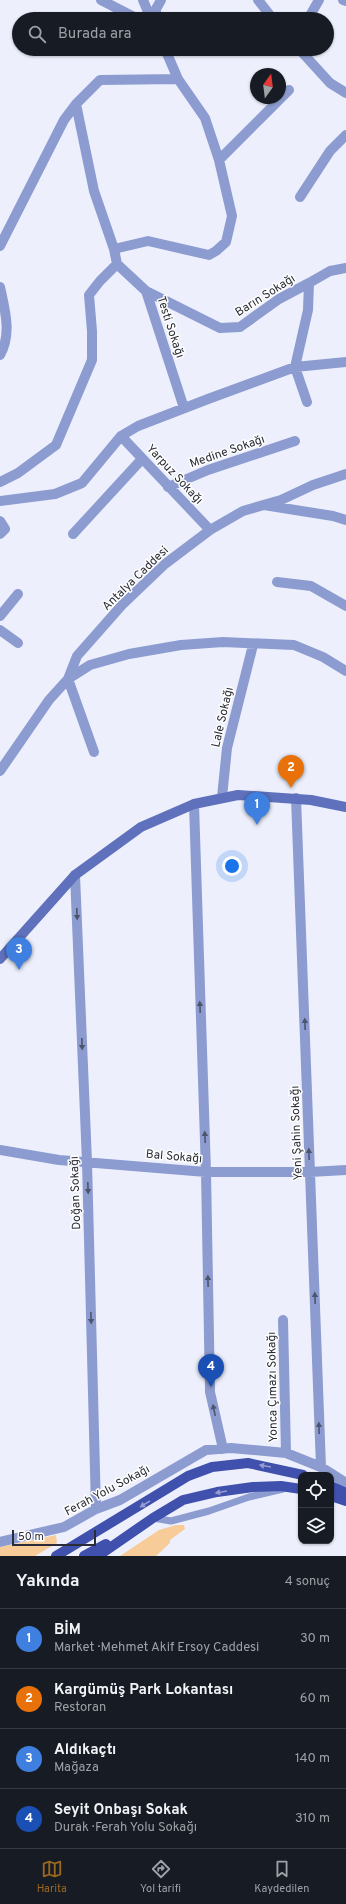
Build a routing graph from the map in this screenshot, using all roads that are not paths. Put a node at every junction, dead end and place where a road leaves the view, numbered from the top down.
1 (101, 0) edge
2 (143, 0) edge
3 (161, 0) edge
4 (258, 0) edge
5 (319, 0) edge
6 (343, 0) edge
7 (346, 1) edge
8 (124, 12) edge
9 (148, 12) edge
10 (156, 12) edge
11 (267, 12) edge
12 (312, 12) edge
13 (168, 56) edge
14 (305, 56) edge
15 (178, 79) junction
16 (289, 90) dead end
17 (346, 93) edge
18 (76, 104) junction
19 (346, 135) edge
20 (219, 160) junction
21 (300, 197) dead end
22 (0, 246) edge
23 (114, 249) junction
24 (117, 264) junction
25 (346, 268) edge
26 (309, 282) junction
27 (0, 287) edge
28 (146, 291) junction
29 (0, 355) edge
30 (346, 362) edge
31 (295, 367) junction
32 (308, 402) dead end
33 (184, 408) junction
34 (121, 436) junction
35 (295, 441) dead end
36 (142, 459) junction
37 (346, 474) edge
38 (0, 482) edge
39 (168, 487) junction
40 (0, 501) edge
41 (262, 505) junction
42 (346, 520) edge
43 (210, 530) junction
44 (73, 534) dead end
45 (277, 582) dead end
46 (18, 594) dead end
47 (346, 606) edge
48 (0, 616) edge
49 (0, 630) edge
50 (18, 643) dead end
51 (253, 644) junction
52 (346, 671) edge
53 (68, 679) junction
54 (94, 752) dead end
55 (0, 771) edge
56 (222, 797) junction
57 (296, 798) junction
58 (194, 804) junction
59 (346, 807) edge
60 (75, 875) junction
61 (0, 958) edge
62 (0, 1150) edge
63 (87, 1162) junction
64 (346, 1170) edge
65 (206, 1172) junction
66 (310, 1172) junction
67 (284, 1320) dead end
68 (223, 1449) junction
69 (286, 1454) junction
70 (321, 1466) junction
71 (298, 1474) edge
72 (346, 1483) edge
73 (334, 1487) edge
74 (296, 1488) edge
75 (346, 1493) edge
76 (334, 1497) edge
77 (346, 1501) edge
78 (96, 1509) junction
79 (153, 1518) junction
80 (1, 1540) edge
81 (56, 1556) edge
82 (84, 1556) edge
83 (98, 1556) edge

1 - 8 street
2 - 9 street
3 - 10 street
4 - 11 street
5 - 12 street
6 - 7 street
13 - 15 street
14 - 17 street
15 - 18 street
15 - 20 street
16 - 20 street
18 - 22 street
18 - 23 street
19 - 21 street
20 - 23 street
23 - 24 street
24 - 28 street, Testi Sokağı
24 - 38 street
25 - 26 street, Barın Sokağı
26 - 28 street, Barın Sokağı
26 - 31 street, Barın Sokağı
27 - 29 street
28 - 33 street, Testi Sokağı
30 - 31 street
31 - 32 street
31 - 33 street
33 - 34 street
34 - 36 street, Yarpuz Sokağı
34 - 40 street
35 - 39 street, Medine Sokağı
36 - 39 street, Yarpuz Sokağı
36 - 44 street
37 - 41 street, Antalya Caddesi
39 - 43 street, Yarpuz Sokağı
41 - 42 street
41 - 43 street, Antalya Caddesi
43 - 53 street, Antalya Caddesi
45 - 47 street
46 - 48 street
49 - 50 street
51 - 52 street
51 - 53 street
51 - 56 street, Lale Sokağı
53 - 54 street
53 - 55 street, Antalya Caddesi
56 - 57 main road
56 - 58 main road
57 - 59 main road
66 -> 57 street, Yeni Şahin Sokağı
58 - 60 main road
65 -> 58 street
60 - 61 main road
60 -> 63 street, Doğan Sokağı
62 - 63 street, Bal Sokağı
63 - 65 street, Bal Sokağı
63 -> 78 street, Doğan Sokağı
64 - 66 street, Bal Sokağı
65 - 66 street, Bal Sokağı
68 -> 65 street
70 -> 66 street, Yeni Şahin Sokağı
67 - 69 street, Yonca Çımazı Sokağı
68 - 69 street, Ferah Yolu Sokağı
68 - 78 street, Ferah Yolu Sokağı
69 - 70 street, Ferah Yolu Sokağı
70 - 72 street, Ferah Yolu Sokağı
71 -> 81 main road
73 - 75 main road
74 - 79 lane
74 -> 79 main road
76 - 77 main road
78 - 80 street, Ferah Yolu Sokağı
79 - 82 main road
79 - 83 main road

